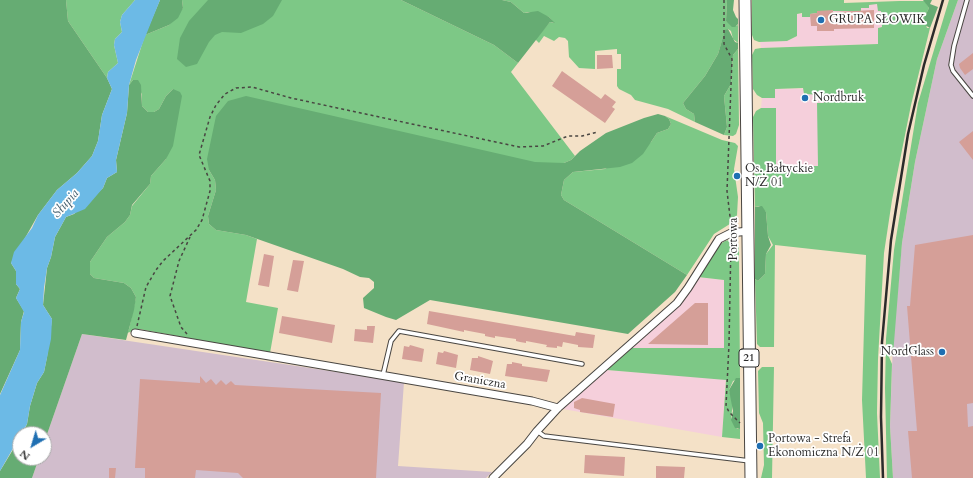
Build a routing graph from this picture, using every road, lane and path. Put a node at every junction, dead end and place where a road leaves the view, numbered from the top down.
1 (724, 0) edge
2 (745, 0) edge
3 (967, 0) edge
4 (973, 96) edge
5 (598, 132) dead end
6 (748, 231) junction
7 (731, 233) junction
8 (190, 236) junction
9 (135, 333) joint
10 (194, 343) junction
11 (582, 364) dead end
12 (383, 376) junction
13 (558, 408) junction
14 (742, 426) dead end
15 (537, 431) junction
16 (751, 461) junction
17 (493, 478) edge
18 (751, 478) edge

1 - 7 path
2 - 6 main road, Portowa / 21
3 - 4 lane
5 - 8 path
6 - 7 street
6 - 16 main road, Portowa / 21
7 - 13 street
7 - 14 path
8 - 9 path
8 - 10 path
9 - 10 street, Graniczna
10 - 12 street, Graniczna
11 - 12 lane
12 - 13 street, Graniczna
13 - 15 street
15 - 16 lane
15 - 17 street
16 - 18 main road, Portowa / 21

